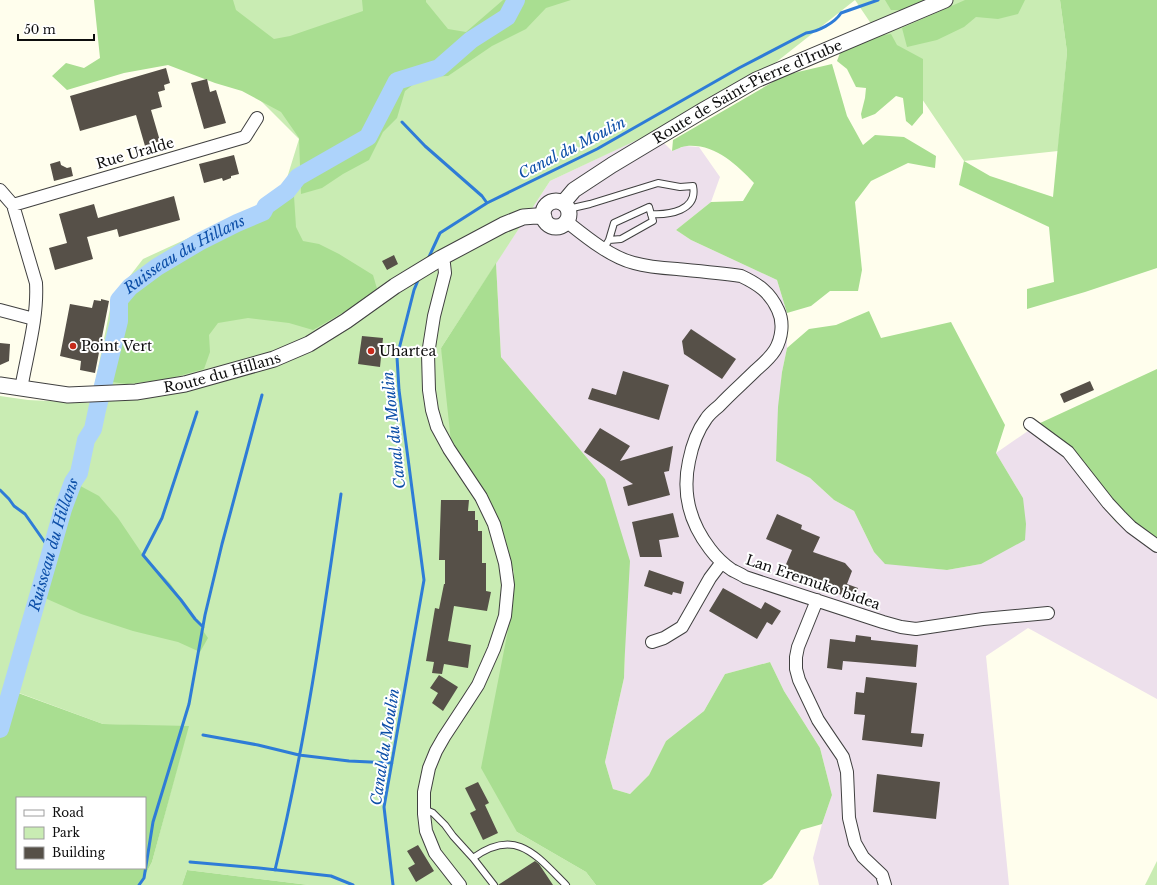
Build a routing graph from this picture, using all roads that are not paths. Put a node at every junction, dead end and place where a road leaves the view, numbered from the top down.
1 (945, 0) edge
2 (257, 118) dead end
3 (0, 190) edge
4 (13, 205) junction
5 (566, 211) junction
6 (651, 214) junction
7 (544, 216) junction
8 (606, 244) junction
9 (441, 258) junction
10 (0, 310) edge
11 (34, 319) junction
12 (0, 386) edge
13 (21, 389) junction
14 (1030, 424) dead end
15 (1157, 546) edge
16 (722, 562) junction
17 (816, 600) junction
18 (1048, 613) dead end
19 (652, 642) dead end
20 (424, 809) junction
21 (472, 858) junction
22 (460, 885) edge
23 (494, 885) edge
24 (566, 885) edge
25 (885, 885) edge

1 - 5 street, Route de Saint-Pierre d'Irube
2 - 4 street, Rue Uralde
3 - 4 street
4 - 11 street
5 - 6 lane
5 - 7 street
5 - 7 street
5 - 8 street, Lan Eremuko bidea
6 - 8 lane
6 - 8 lane
7 - 9 street
8 - 16 street, Lan Eremuko bidea
9 - 13 street, Route du Hillans
9 - 20 street
10 - 11 street
11 - 13 street
12 - 13 street, Route du Hillans
14 - 15 street
16 - 17 street, Lan Eremuko bidea
16 - 19 street
17 - 18 street, Lan Eremuko bidea
17 - 25 street
20 - 21 lane
20 - 22 street
21 - 23 lane
21 - 24 lane

